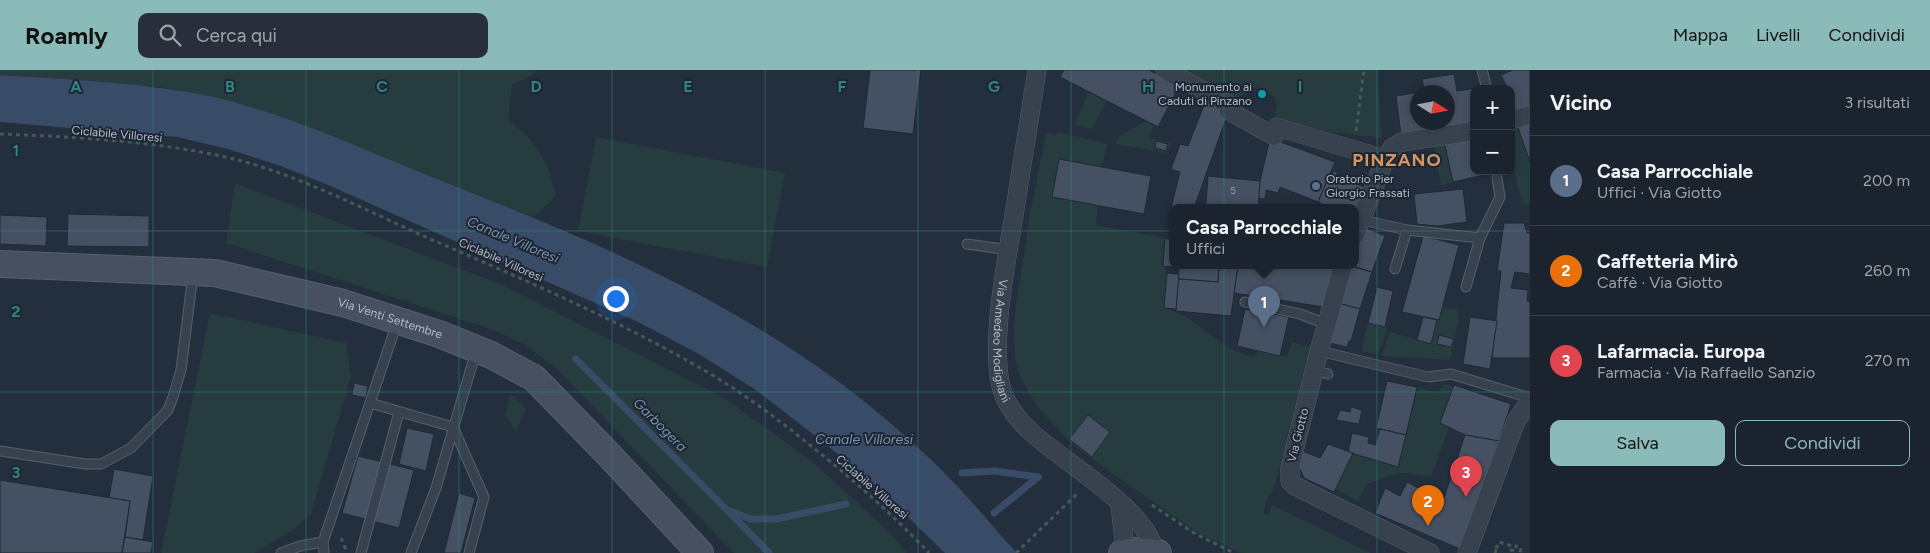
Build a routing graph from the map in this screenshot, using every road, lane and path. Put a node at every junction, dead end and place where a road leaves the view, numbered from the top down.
1 (1037, 70) edge
2 (1165, 70) edge
3 (1364, 70) edge
4 (1482, 70) edge
5 (1486, 85) edge
6 (1530, 115) edge
7 (1515, 119) edge
8 (1470, 132) edge
9 (0, 134) edge
10 (1353, 149) junction
11 (1385, 159) junction
12 (1336, 168) dead end
13 (1334, 176) dead end
14 (1497, 178) dead end
15 (1359, 225) edge
16 (1359, 228) edge
17 (1408, 230) junction
18 (1480, 238) junction
19 (967, 244) dead end
20 (1009, 250) junction
21 (0, 264) edge
22 (1342, 269) edge
23 (1395, 269) dead end
24 (194, 271) junction
25 (1466, 287) dead end
26 (1245, 302) dead end
27 (398, 320) junction
28 (1326, 324) junction
29 (477, 349) junction
30 (1319, 351) junction
31 (1530, 399) edge
32 (370, 403) junction
33 (399, 412) junction
34 (453, 427) junction
35 (0, 451) edge
36 (1081, 491) dead end
37 (1148, 502) dead end
38 (1120, 503) junction
39 (323, 542) junction
40 (1123, 552) edge
41 (281, 553) edge
42 (324, 553) edge
43 (361, 553) edge
44 (410, 553) edge
45 (468, 553) edge
46 (700, 553) edge
47 (929, 553) edge
48 (1016, 553) edge
49 (1157, 553) edge
50 (1234, 553) edge
51 (1430, 553) edge
52 (1467, 553) edge
53 (1495, 553) edge
54 (1520, 553) edge

1 - 20 street, Via Amedeo Modigliani
2 - 10 street
3 - 10 path
4 - 5 lane
6 - 7 street
8 - 11 street
9 - 47 path, Ciclabile Villoresi
10 - 11 street
11 - 15 street
12 - 13 path
14 - 18 lane
16 - 17 lane
17 - 18 lane
17 - 23 lane
18 - 25 lane
19 - 20 lane
20 - 38 street, Via Amedeo Modigliani
21 - 24 street, Via Venti Settembre
22 - 28 street, Via Giotto
24 - 27 street, Via Venti Settembre
24 - 35 lane
26 - 28 lane
27 - 29 street, Via Venti Settembre
27 - 32 lane
28 - 30 street, Via Giotto
29 - 34 lane
29 - 46 street, Via Venti Settembre
30 - 31 lane
30 - 51 street, Via Giotto
31 - 52 street
32 - 33 lane
32 - 39 lane
33 - 34 lane
33 - 43 lane
34 - 44 lane
34 - 45 lane
36 - 48 path
37 - 50 path
38 - 40 street
38 - 49 street, Via Amedeo Modigliani
39 - 41 lane
39 - 42 lane
40 - 49 street
53 - 54 path

